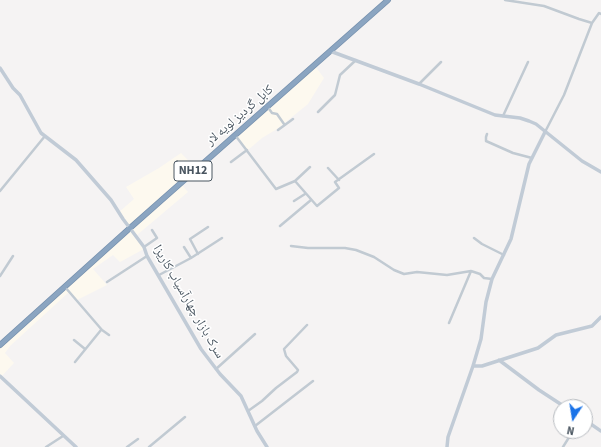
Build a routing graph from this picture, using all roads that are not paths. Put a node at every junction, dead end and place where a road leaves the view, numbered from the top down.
1 (388, 0) edge
2 (505, 0) edge
3 (601, 14) edge
4 (592, 23) junction
5 (330, 51) junction
6 (356, 60) junction
7 (441, 62) dead end
8 (528, 62) dead end
9 (0, 68) edge
10 (419, 84) junction
11 (267, 106) junction
12 (318, 112) dead end
13 (502, 116) junction
14 (293, 119) dead end
15 (284, 124) junction
16 (278, 130) dead end
17 (545, 132) junction
18 (488, 134) dead end
19 (234, 135) junction
20 (45, 136) junction
21 (247, 150) junction
22 (374, 154) dead end
23 (532, 158) junction
24 (231, 162) dead end
25 (310, 167) dead end
26 (328, 168) dead end
27 (601, 172) edge
28 (339, 180) junction
29 (295, 181) junction
30 (0, 191) edge
31 (305, 194) junction
32 (311, 200) junction
33 (294, 201) dead end
34 (280, 226) dead end
35 (208, 227) dead end
36 (130, 228) junction
37 (152, 230) dead end
38 (222, 238) dead end
39 (474, 238) dead end
40 (290, 246) dead end
41 (144, 247) junction
42 (184, 247) dead end
43 (198, 254) junction
44 (504, 255) junction
45 (13, 256) dead end
46 (147, 256) junction
47 (191, 258) junction
48 (471, 272) junction
49 (159, 275) junction
50 (0, 276) edge
51 (492, 279) junction
52 (107, 282) dead end
53 (65, 287) junction
54 (601, 317) edge
55 (449, 323) dead end
56 (307, 324) dead end
57 (102, 330) junction
58 (255, 334) dead end
59 (109, 335) dead end
60 (74, 340) dead end
61 (0, 345) edge
62 (85, 349) junction
63 (499, 360) junction
64 (75, 362) dead end
65 (473, 366) junction
66 (216, 369) junction
67 (0, 376) edge
68 (313, 381) dead end
69 (553, 399) edge
70 (248, 410) junction
71 (186, 417) dead end
72 (255, 426) junction
73 (63, 436) junction
74 (138, 440) dead end
75 (46, 447) edge
76 (76, 447) edge
77 (127, 447) edge
78 (149, 447) edge
79 (267, 447) edge
80 (447, 447) edge

1 - 5 highway, کابل گردیز لویه لار / NH12
2 - 4 street
3 - 4 street
4 - 17 street
5 - 6 street
5 - 11 highway, کابل گردیز لویه لار / NH12
6 - 10 street
6 - 12 street
7 - 10 street
8 - 13 street
9 - 20 street, سرک بازار چهارآسیاب کاریزا
10 - 13 street
11 - 15 street
11 - 19 highway, کابل گردیز لویه لار / NH12
13 - 17 street
14 - 15 street
15 - 16 street
17 - 23 street
17 - 27 street
18 - 23 street
19 - 21 street
19 - 36 highway, کابل گردیز لویه لار / NH12
20 - 30 street
20 - 36 street, سرک بازار چهارآسیاب کاریزا
21 - 24 street
21 - 29 street
22 - 28 street
23 - 44 street
25 - 29 street
26 - 28 street
28 - 32 street
29 - 31 street
31 - 32 street
31 - 33 street
32 - 34 street
35 - 43 street
36 - 41 street, سرک بازار چهارآسیاب کاریزا
36 - 53 highway, کابل گردیز لویه لار / NH12
37 - 41 street
38 - 43 street
39 - 44 street
40 - 48 street
41 - 46 street, سرک بازار چهارآسیاب کاریزا
42 - 47 street
43 - 47 street
44 - 51 street
45 - 50 street
46 - 49 street, سرک بازار چهارآسیاب کاریزا
46 - 52 street
47 - 49 street
48 - 51 street
48 - 55 street
49 - 66 street, سرک بازار چهارآسیاب کاریزا
51 - 65 street
53 - 57 street
53 - 61 highway, کابل گردیز لویه لار / NH12
54 - 63 street
56 - 70 street
57 - 59 street
57 - 62 street
58 - 66 street
60 - 62 street
62 - 64 street
63 - 65 street
63 - 69 street
65 - 80 street
66 - 70 street, سرک بازار چهارآسیاب کاریزا
67 - 73 street
68 - 72 street
70 - 72 street, سرک بازار چهارآسیاب کاریزا
71 - 78 street
72 - 79 street, سرک بازار چهارآسیاب کاریزا
73 - 75 street
73 - 76 street
74 - 77 street

